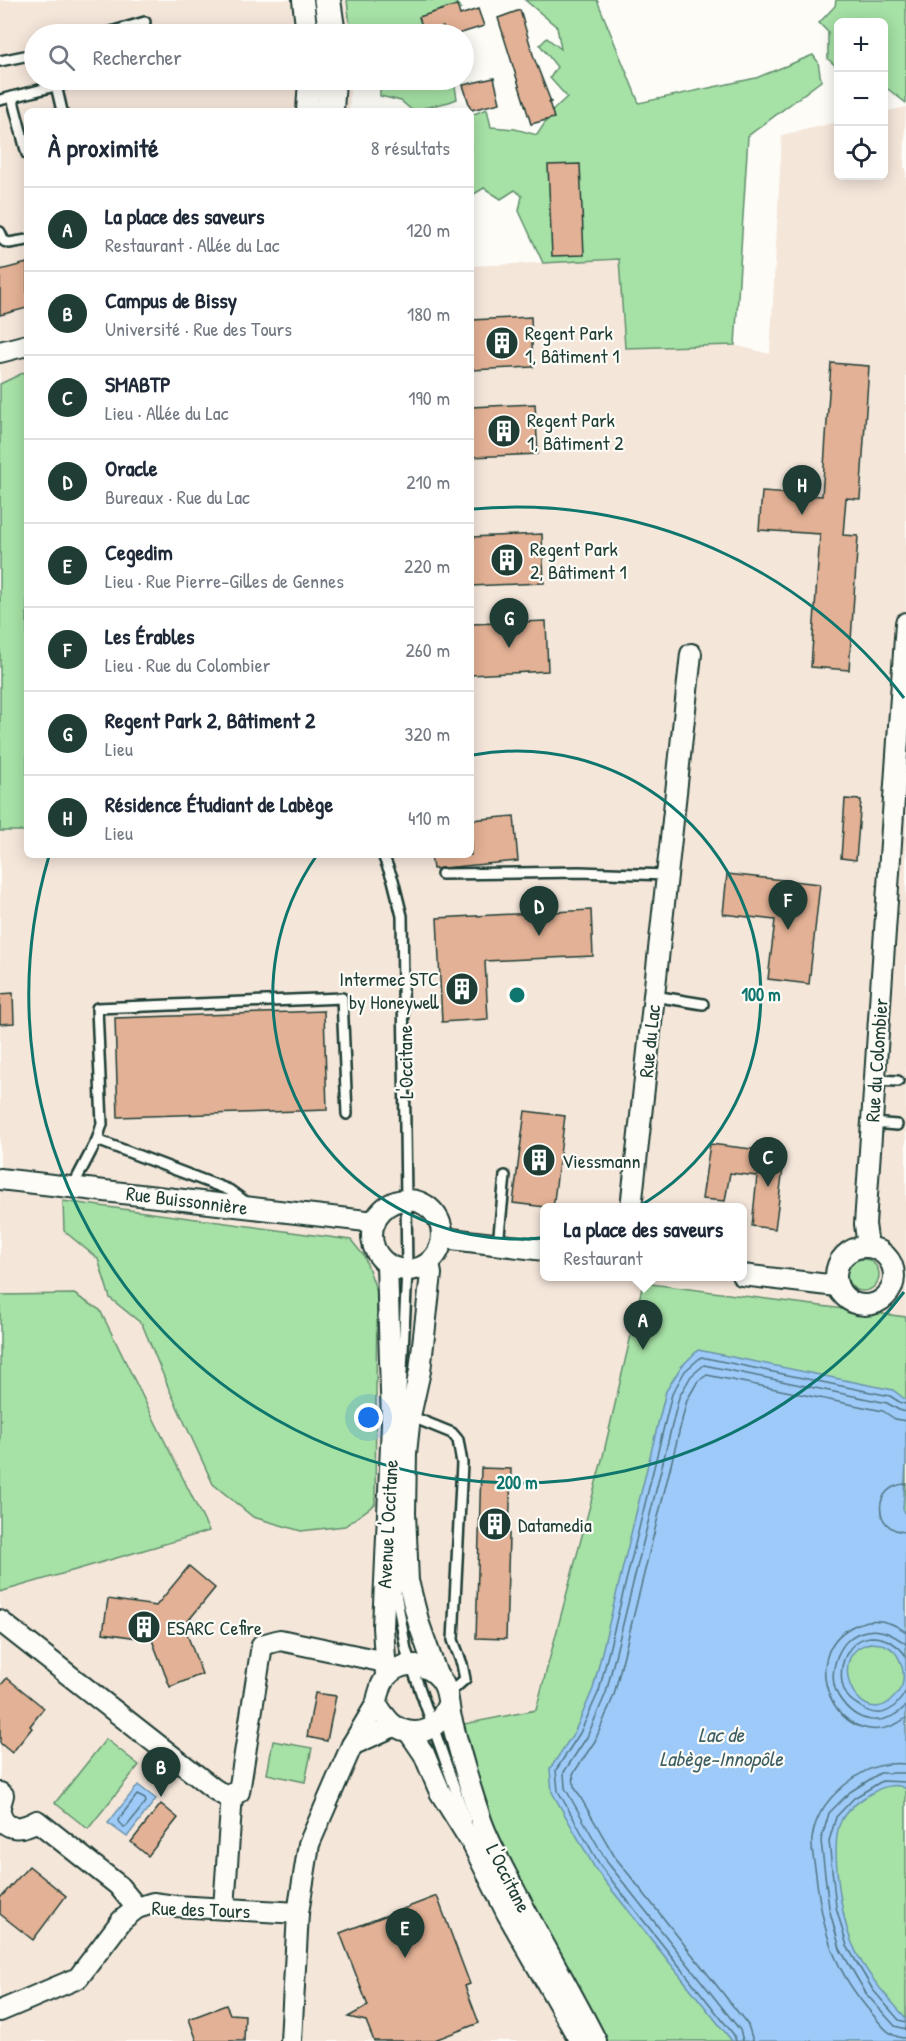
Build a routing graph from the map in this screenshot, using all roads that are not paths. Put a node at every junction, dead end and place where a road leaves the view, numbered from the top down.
1 (303, 0) edge
2 (319, 0) edge
3 (330, 0) edge
4 (145, 22) dead end
5 (138, 24) edge
6 (306, 24) edge
7 (323, 24) edge
8 (334, 24) edge
9 (24, 56) edge
10 (0, 61) edge
11 (32, 90) edge
12 (57, 90) edge
13 (308, 90) edge
14 (322, 90) edge
15 (334, 90) edge
16 (12, 97) junction
17 (0, 100) edge
18 (61, 108) edge
19 (307, 108) edge
20 (321, 108) edge
21 (333, 108) edge
22 (24, 143) edge
23 (0, 232) edge
24 (24, 240) edge
25 (24, 346) edge
26 (0, 352) edge
27 (906, 622) edge
28 (691, 654) dead end
29 (384, 858) edge
30 (442, 874) dead end
31 (667, 875) junction
32 (654, 996) junction
33 (703, 1004) dead end
34 (875, 1080) junction
35 (898, 1081) dead end
36 (347, 1114) dead end
37 (872, 1123) junction
38 (897, 1125) dead end
39 (97, 1140) junction
40 (505, 1176) dead end
41 (0, 1179) edge
42 (74, 1186) junction
43 (406, 1200) junction
44 (633, 1203) edge
45 (254, 1208) junction
46 (375, 1222) junction
47 (443, 1238) junction
48 (498, 1244) junction
49 (868, 1247) junction
50 (540, 1249) edge
51 (429, 1263) junction
52 (387, 1264) junction
53 (407, 1271) junction
54 (747, 1276) edge
55 (837, 1286) junction
56 (898, 1292) edge
57 (406, 1320) junction
58 (420, 1371) junction
59 (410, 1416) junction
60 (405, 1513) junction
61 (397, 1544) junction
62 (0, 1621) edge
63 (410, 1663) junction
64 (386, 1669) junction
65 (437, 1675) junction
66 (447, 1700) junction
67 (377, 1703) junction
68 (432, 1726) junction
69 (402, 1729) junction
70 (352, 1745) junction
71 (0, 1793) edge
72 (232, 1794) junction
73 (0, 1806) edge
74 (463, 1809) junction
75 (2, 1823) edge
76 (472, 1845) junction
77 (136, 1908) junction
78 (224, 1908) junction
79 (298, 1913) junction
80 (0, 2012) edge
81 (291, 2041) edge
82 (580, 2041) edge
83 (596, 2041) edge

1 - 6 street
2 - 7 lane
3 - 8 street
4 - 5 lane
9 - 10 lane
11 - 16 lane
12 - 18 lane
13 - 19 street
14 - 20 lane
15 - 21 street
16 - 17 lane
16 - 22 lane
23 - 24 lane
25 - 26 street
27 - 34 street, Rue du Colombier
28 - 31 street, Rue du Lac
29 - 43 lane, L'Occitane
30 - 31 lane
31 - 32 street, Rue du Lac
32 - 33 lane
32 - 44 street, Rue du Lac
34 - 35 lane
34 - 37 street, Rue du Colombier
36 - 39 lane
37 - 38 lane
37 - 49 street, Rue du Colombier
39 - 42 lane
39 - 45 lane
40 - 48 lane
41 - 42 street, Rue Buissonnière
42 - 45 street, Rue Buissonnière
43 - 46 street
43 - 47 street
43 - 53 lane, Avenue L'Occitane
45 - 46 street, Rue Buissonnière
46 - 52 street
47 - 48 street
47 - 51 street
48 - 50 street
49 - 55 street
49 - 56 street
51 - 53 street
51 - 58 street
52 - 53 street
52 - 64 street, Avenue L'Occitane
53 - 57 lane, Avenue L'Occitane
54 - 55 street
55 - 56 street
57 - 58 lane, Avenue L'Occitane
57 - 61 lane, Avenue L'Occitane
58 - 59 street
59 - 60 street
59 - 66 lane
60 - 61 lane, Avenue L'Occitane
60 - 65 street, Avenue L'Occitane
61 - 63 lane, Avenue L'Occitane
62 - 72 street
63 - 64 street
63 - 65 street
63 - 68 lane, Avenue L'Occitane
64 - 67 street
64 - 72 street
65 - 66 street, L'Occitane
66 - 68 street
66 - 83 street, L'Occitane
67 - 69 street, L'Occitane
67 - 70 street
68 - 69 street
68 - 74 lane, Avenue L'Occitane
69 - 70 street
69 - 76 street, L'Occitane
70 - 79 street
71 - 73 street
72 - 78 street
74 - 76 lane, L'Occitane
74 - 83 lane, L'Occitane
75 - 77 street
76 - 82 street, L'Occitane
77 - 78 street, Rue des Tours
77 - 80 street, Rue des Tours
78 - 79 street, Rue des Tours
79 - 81 street

